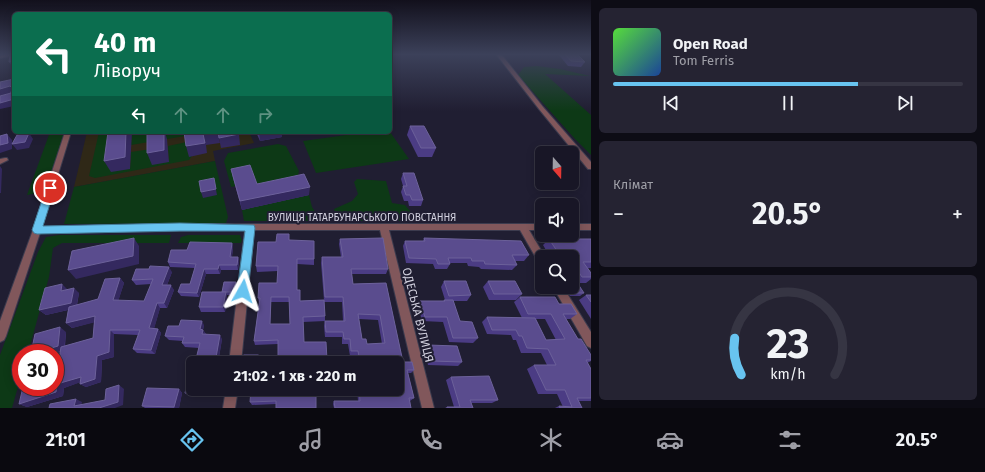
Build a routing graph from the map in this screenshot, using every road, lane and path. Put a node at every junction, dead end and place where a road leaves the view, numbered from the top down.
1 (513, 73) edge
2 (67, 134) edge
3 (591, 167) edge
4 (522, 227) junction
5 (535, 227) edge
6 (579, 227) edge
7 (250, 228) junction
8 (384, 228) junction
9 (591, 228) edge
10 (37, 230) junction
11 (536, 250) edge
12 (562, 294) edge
13 (0, 336) edge
14 (591, 342) edge
15 (236, 356) edge
16 (231, 396) edge
17 (230, 408) edge
18 (428, 408) edge

1 - 3 street
2 - 10 street
4 - 5 street, ВУЛИЦЯ ТАТАРБУНАРСЬКОГО ПОВСТАННЯ
4 - 8 street, ВУЛИЦЯ ТАТАРБУНАРСЬКОГО ПОВСТАННЯ
4 - 11 street
6 - 9 street
7 - 8 street, ВУЛИЦЯ ТАТАРБУНАРСЬКОГО ПОВСТАННЯ
7 - 10 street, ВУЛИЦЯ ТАТАРБУНАРСЬКОГО ПОВСТАННЯ
7 - 15 street
8 - 18 street, ОДЕСЬКА ВУЛИЦЯ
10 - 13 street
12 - 14 street
16 - 17 street

